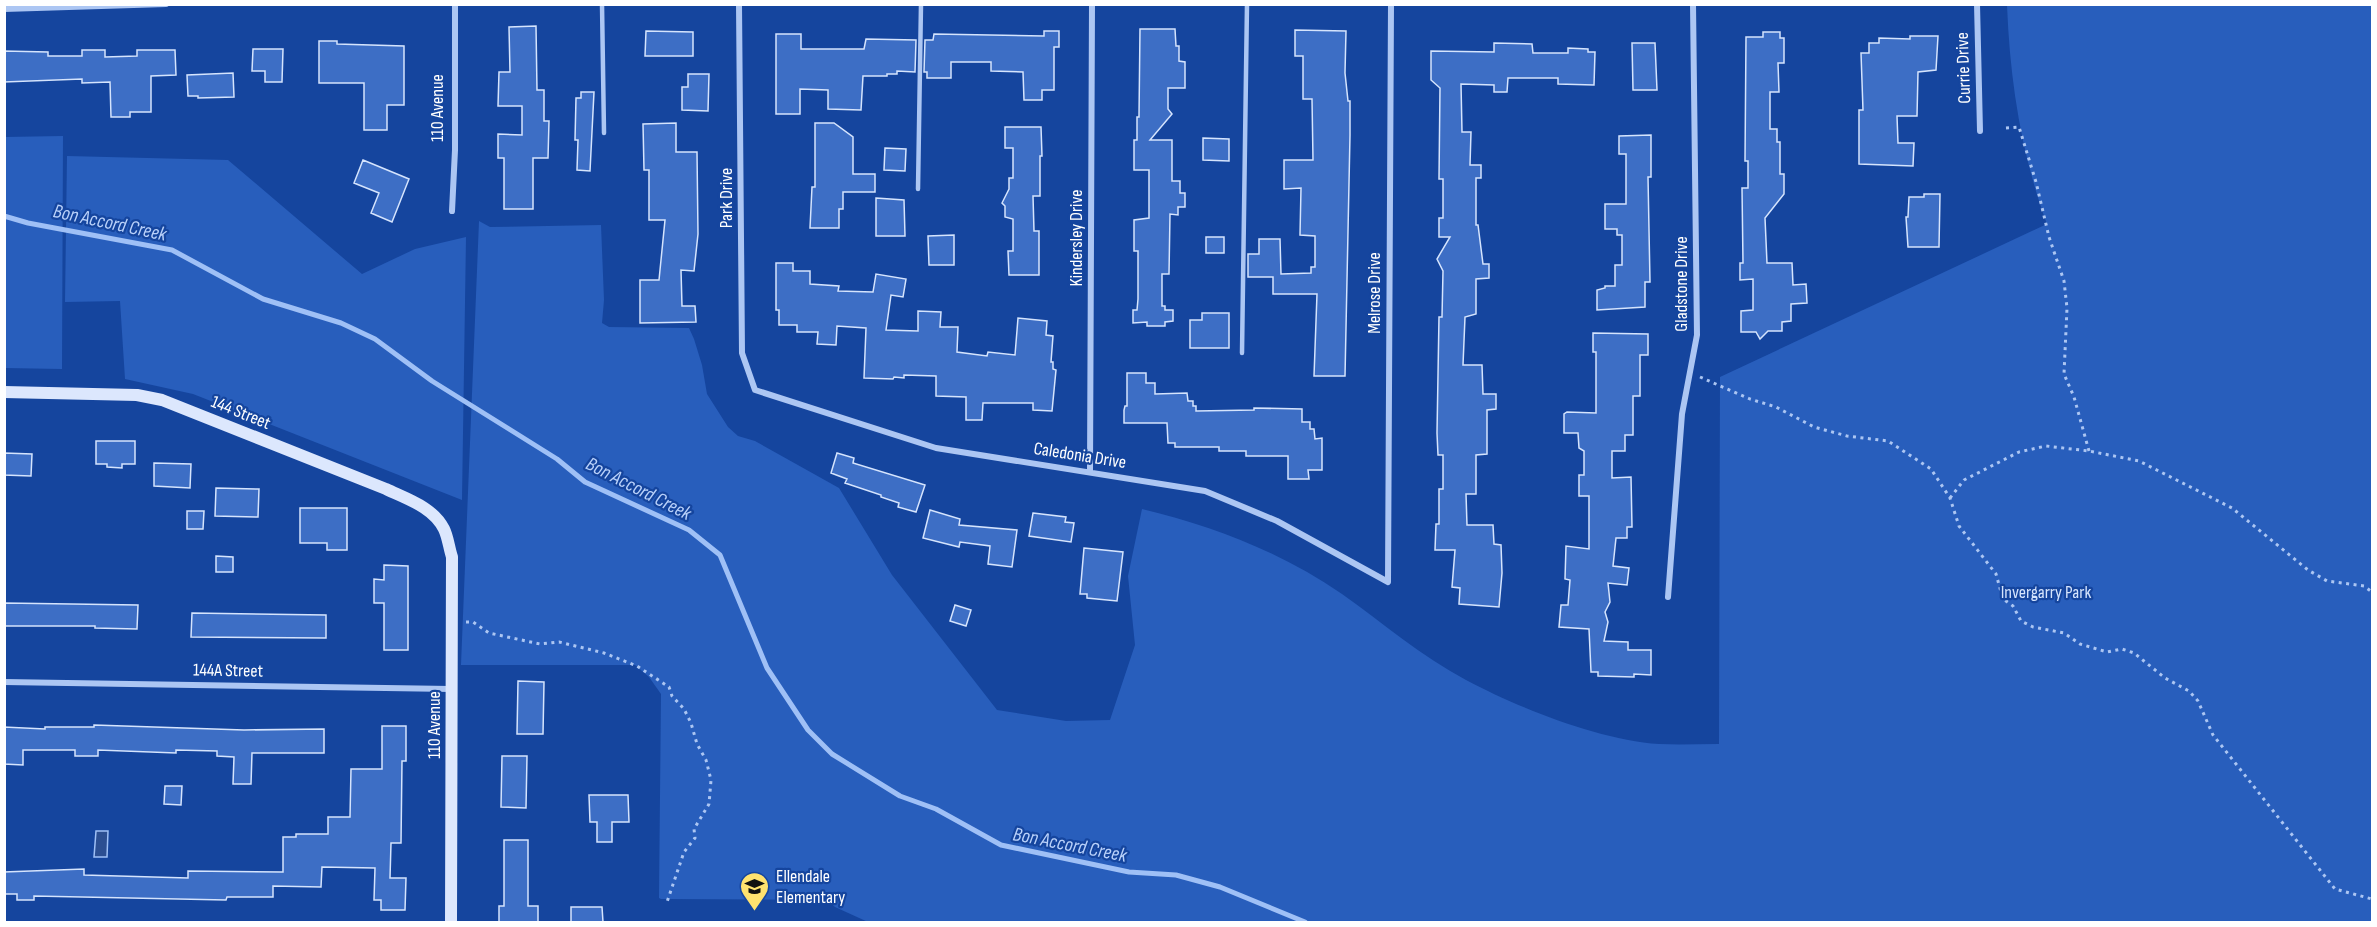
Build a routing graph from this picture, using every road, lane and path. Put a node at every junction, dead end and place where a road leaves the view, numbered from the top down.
1 (166, 4) edge
2 (455, 4) edge
3 (603, 4) edge
4 (739, 4) edge
5 (921, 4) edge
6 (1092, 4) edge
7 (1247, 4) edge
8 (1391, 4) edge
9 (1693, 4) edge
10 (1977, 4) edge
11 (4, 9) edge
12 (2006, 128) dead end
13 (1980, 130) dead end
14 (604, 133) dead end
15 (918, 189) dead end
16 (452, 211) dead end
17 (1242, 353) dead end
18 (1700, 377) dead end
19 (755, 390) joint
20 (4, 392) edge
21 (2089, 451) junction
22 (1090, 472) junction
23 (1950, 498) junction
24 (444, 529) joint
25 (1388, 582) joint
26 (2373, 592) edge
27 (1668, 597) dead end
28 (464, 622) dead end
29 (4, 682) edge
30 (452, 689) junction
31 (2373, 899) edge
32 (667, 902) dead end
33 (451, 922) edge

1 - 11 street
2 - 16 street, 110 Avenue
3 - 14 lane
4 - 19 street, Park Drive
5 - 15 lane
6 - 22 street, Kindersley Drive
7 - 17 lane
8 - 25 street, Melrose Drive
9 - 27 street, Gladstone Drive
10 - 13 street, Currie Drive
12 - 21 path
18 - 23 path
19 - 22 street, Caledonia Drive
20 - 24 street, 144 Street
21 - 23 path
21 - 26 path
22 - 25 street, Caledonia Drive
23 - 31 path
24 - 30 street, 110 Avenue
28 - 32 path
29 - 30 street, 144A Street
30 - 33 street, 110 Avenue

